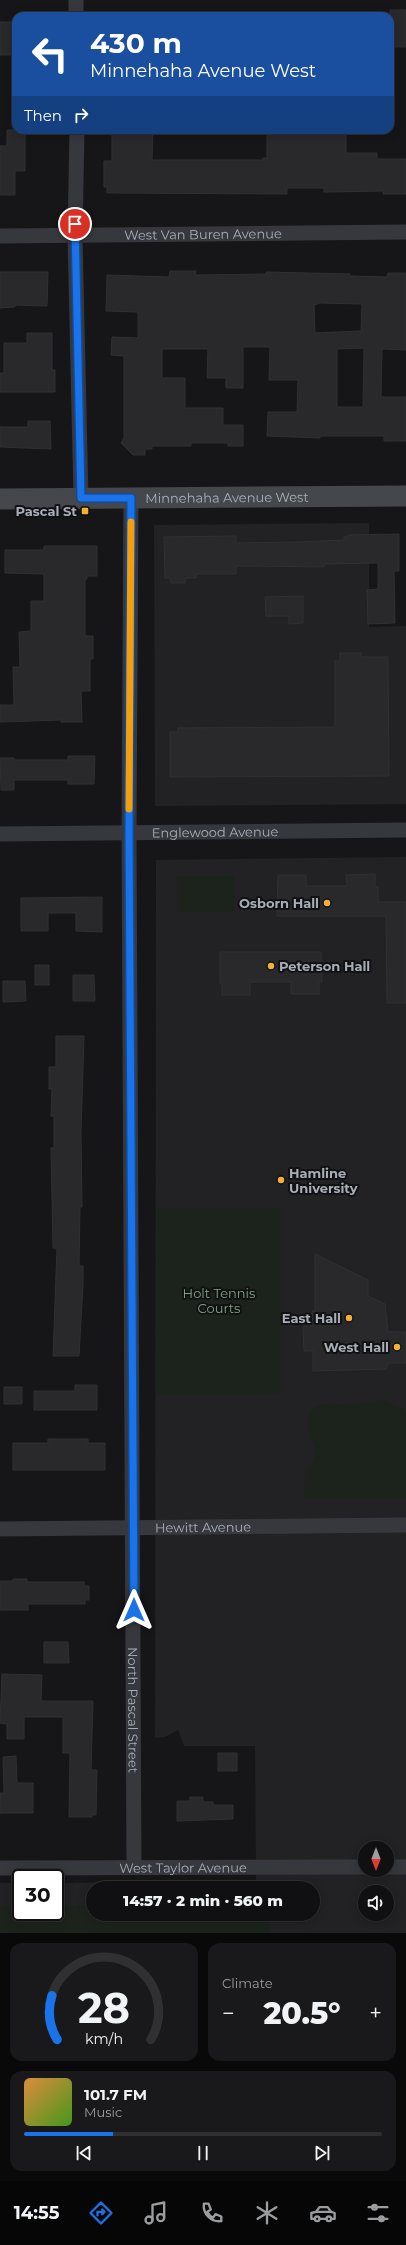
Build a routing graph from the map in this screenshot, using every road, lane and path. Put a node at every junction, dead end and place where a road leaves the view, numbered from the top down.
1 (76, 0) edge
2 (76, 12) edge
3 (77, 134) edge
4 (406, 232) edge
5 (75, 235) junction
6 (0, 236) edge
7 (406, 496) edge
8 (81, 498) junction
9 (131, 498) junction
10 (0, 499) edge
11 (406, 830) edge
12 (129, 833) junction
13 (0, 834) edge
14 (406, 1525) edge
15 (134, 1526) junction
16 (0, 1529) edge
17 (134, 1867) junction
18 (358, 1867) edge
19 (394, 1867) edge
20 (406, 1867) edge
21 (0, 1868) edge

1 - 2 street
3 - 5 street
4 - 5 street, West Van Buren Avenue
5 - 6 street, West Van Buren Avenue
5 - 8 street
7 - 9 street, Minnehaha Avenue West
8 - 9 street, Minnehaha Avenue West
8 - 10 street, Minnehaha Avenue West
9 - 12 street, North Pascal Street
11 - 12 street, Englewood Avenue
12 - 13 street, Englewood Avenue
12 - 15 street, North Pascal Street
14 - 15 street, Hewitt Avenue
15 - 16 street, Hewitt Avenue
15 - 17 street, North Pascal Street
17 - 18 street, West Taylor Avenue
17 - 21 street, West Taylor Avenue
19 - 20 street

